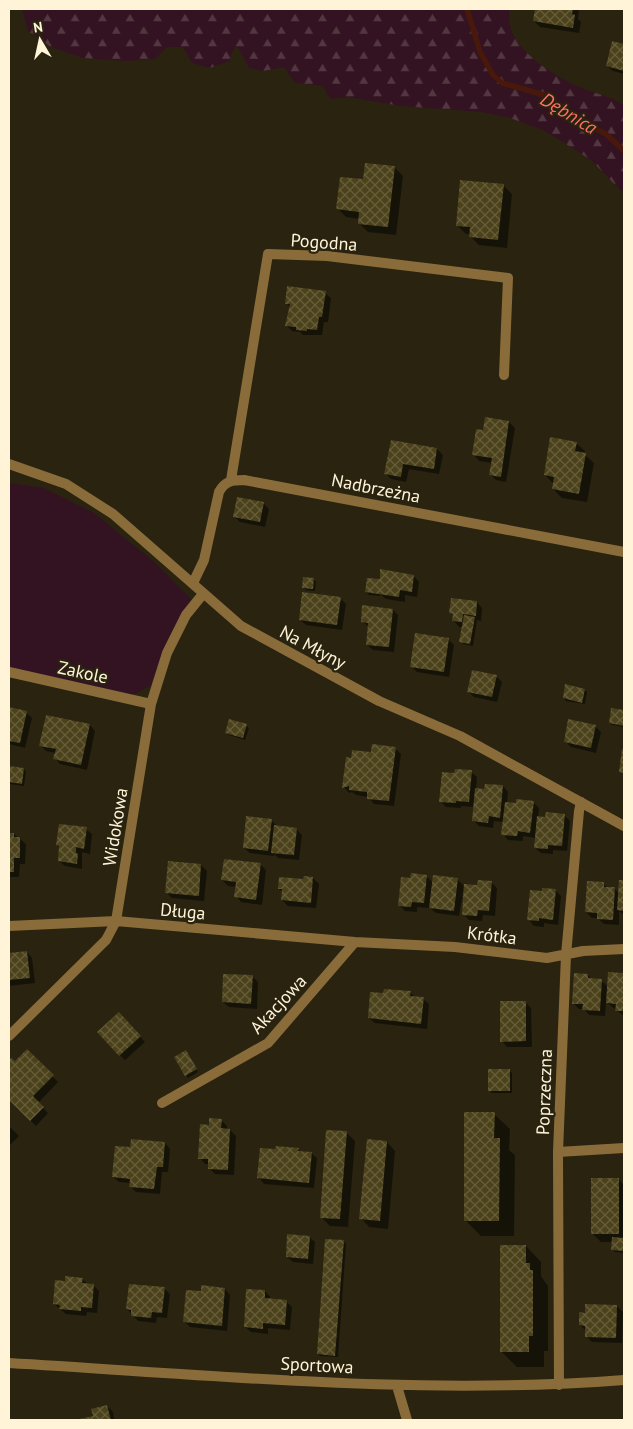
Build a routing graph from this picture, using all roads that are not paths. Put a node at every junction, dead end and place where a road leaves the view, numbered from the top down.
1 (504, 375) dead end
2 (9, 464) edge
3 (231, 480) junction
4 (624, 552) edge
5 (193, 583) junction
6 (203, 594) junction
7 (9, 672) edge
8 (151, 704) junction
9 (582, 802) junction
10 (624, 826) edge
11 (116, 921) junction
12 (9, 926) edge
13 (355, 942) junction
14 (624, 949) edge
15 (566, 954) junction
16 (9, 1036) edge
17 (162, 1103) dead end
18 (624, 1148) edge
19 (558, 1152) junction
20 (9, 1363) edge
21 (624, 1380) edge
22 (559, 1385) junction
23 (398, 1386) junction
24 (407, 1420) edge

1 - 3 street, Pogodna
2 - 5 street, Na Młyny
3 - 4 street, Nadbrzeżna
3 - 5 street
5 - 6 street, Na Młyny
6 - 8 street, Widokowa
6 - 9 street, Na Młyny
7 - 8 street, Zakole
8 - 11 street, Widokowa
9 - 10 street, Na Młyny
9 - 15 street, Poprzeczna
11 - 12 street, Długa
11 - 13 street, Długa
11 - 16 street, Widokowa
13 - 15 street, Krótka
13 - 17 street, Akacjowa
14 - 15 street, Krótka
15 - 19 street, Poprzeczna
18 - 19 street
19 - 22 street, Poprzeczna
20 - 23 street, Sportowa
21 - 22 street, Sportowa
22 - 23 street, Sportowa
23 - 24 street

